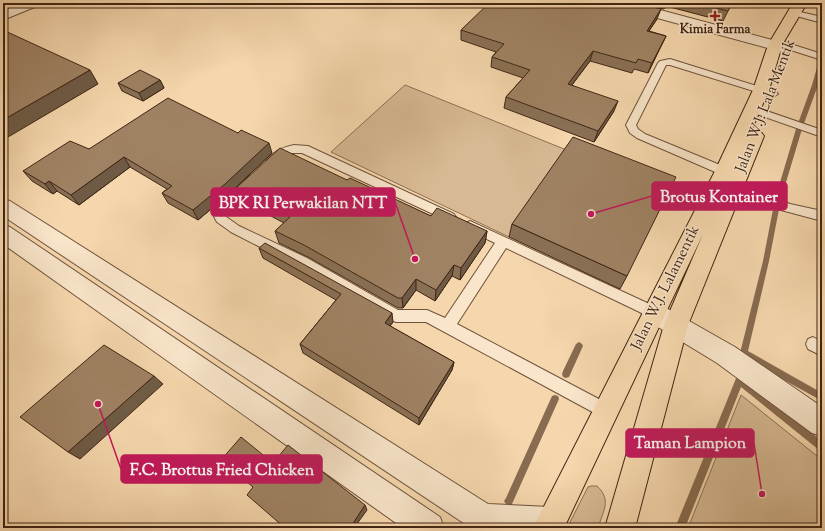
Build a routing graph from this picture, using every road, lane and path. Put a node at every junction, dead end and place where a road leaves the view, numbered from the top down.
1 (21, 3) edge
2 (32, 3) edge
3 (618, 3) edge
4 (803, 8) edge
5 (3, 11) edge
6 (3, 16) edge
7 (822, 20) edge
8 (781, 45) junction
9 (822, 57) edge
10 (763, 102) junction
11 (817, 132) edge
12 (729, 178) junction
13 (3, 206) edge
14 (822, 216) edge
15 (3, 233) edge
16 (503, 242) junction
17 (653, 312) junction
18 (676, 325) junction
19 (448, 326) junction
20 (606, 411) junction
21 (822, 423) edge
22 (549, 525) edge
23 (429, 528) edge
24 (620, 528) edge

1 - 5 street
2 - 6 street
3 - 8 street
4 - 7 lane
4 - 8 main road, Jalan W.J. Lalamentik
8 - 9 lane
8 - 10 main road, Jalan W.J. Lalamentik
10 - 11 lane
10 - 12 main road, Jalan W.J. Lalamentik
10 - 12 lane
12 - 14 lane
12 - 17 main road, Jalan W.J. Lalamentik
12 - 18 main road, Jalan W.J. Lala Mentik
13 - 22 street
15 - 23 street
16 - 17 lane
16 - 19 lane
16 - 19 lane
17 - 18 street
17 - 20 main road, Jalan W.J. Lalamentik
18 - 21 street
18 - 24 main road, Jalan W.J. Lala Mentik
19 - 20 lane
20 - 22 main road, Jalan W.J. Lalamentik

